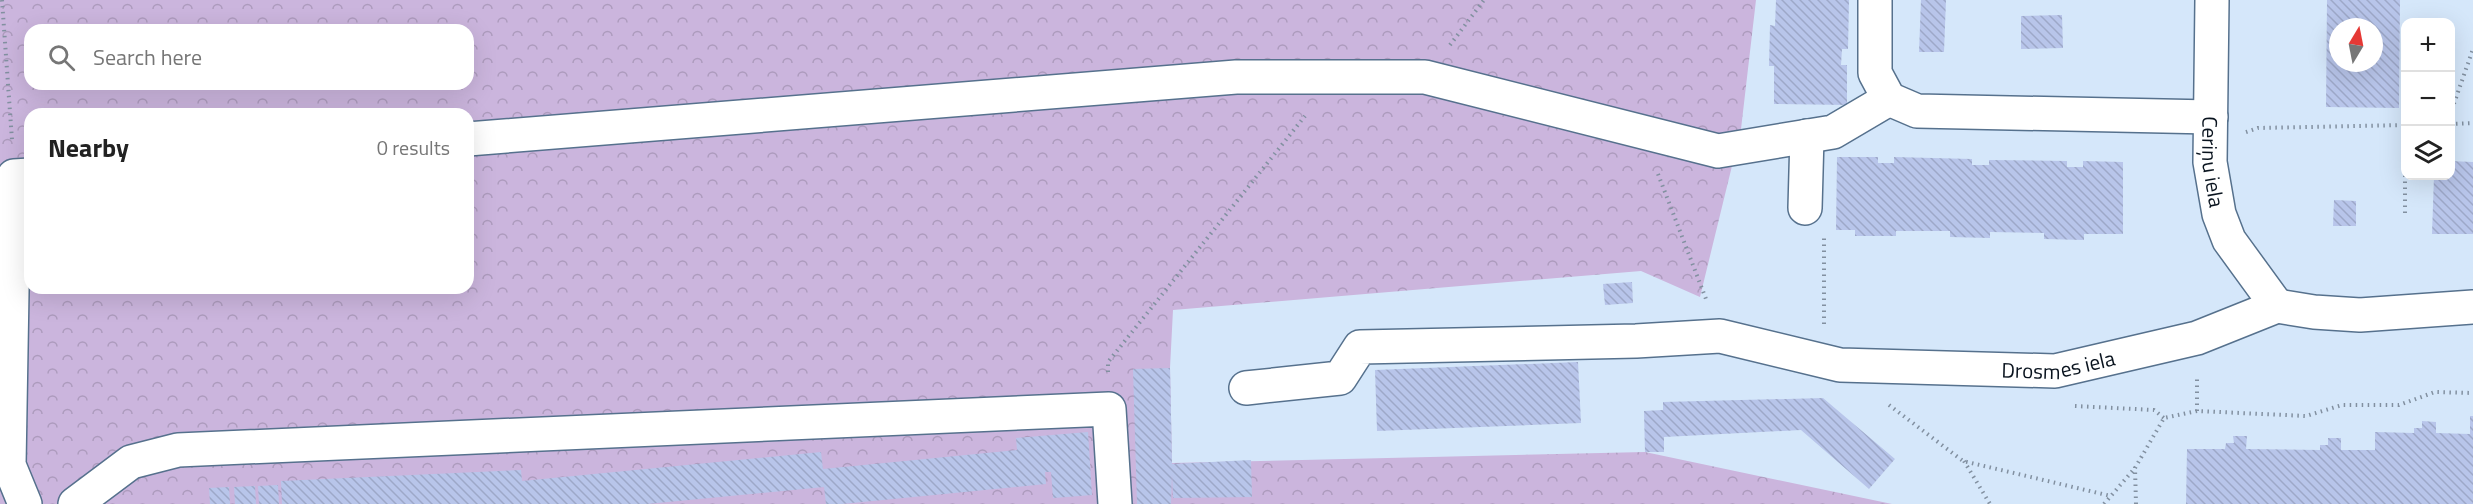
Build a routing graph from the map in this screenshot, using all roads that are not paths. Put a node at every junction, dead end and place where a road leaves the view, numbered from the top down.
1 (1875, 0) edge
2 (2212, 0) edge
3 (1889, 99) junction
4 (2210, 126) junction
5 (1807, 136) junction
6 (474, 139) edge
7 (22, 176) edge
8 (1805, 208) road end
9 (2277, 306) junction
10 (2473, 307) edge
11 (1246, 388) dead end
12 (25, 504) edge
13 (75, 504) edge
14 (1115, 504) edge

1 - 3 street
2 - 4 street, Ceriņu iela
3 - 4 street
3 - 5 street
4 - 9 street, Ceriņu iela
5 - 6 street
5 - 8 street
7 - 12 street
9 - 10 street
9 - 11 street, Drosmes iela
13 - 14 street

